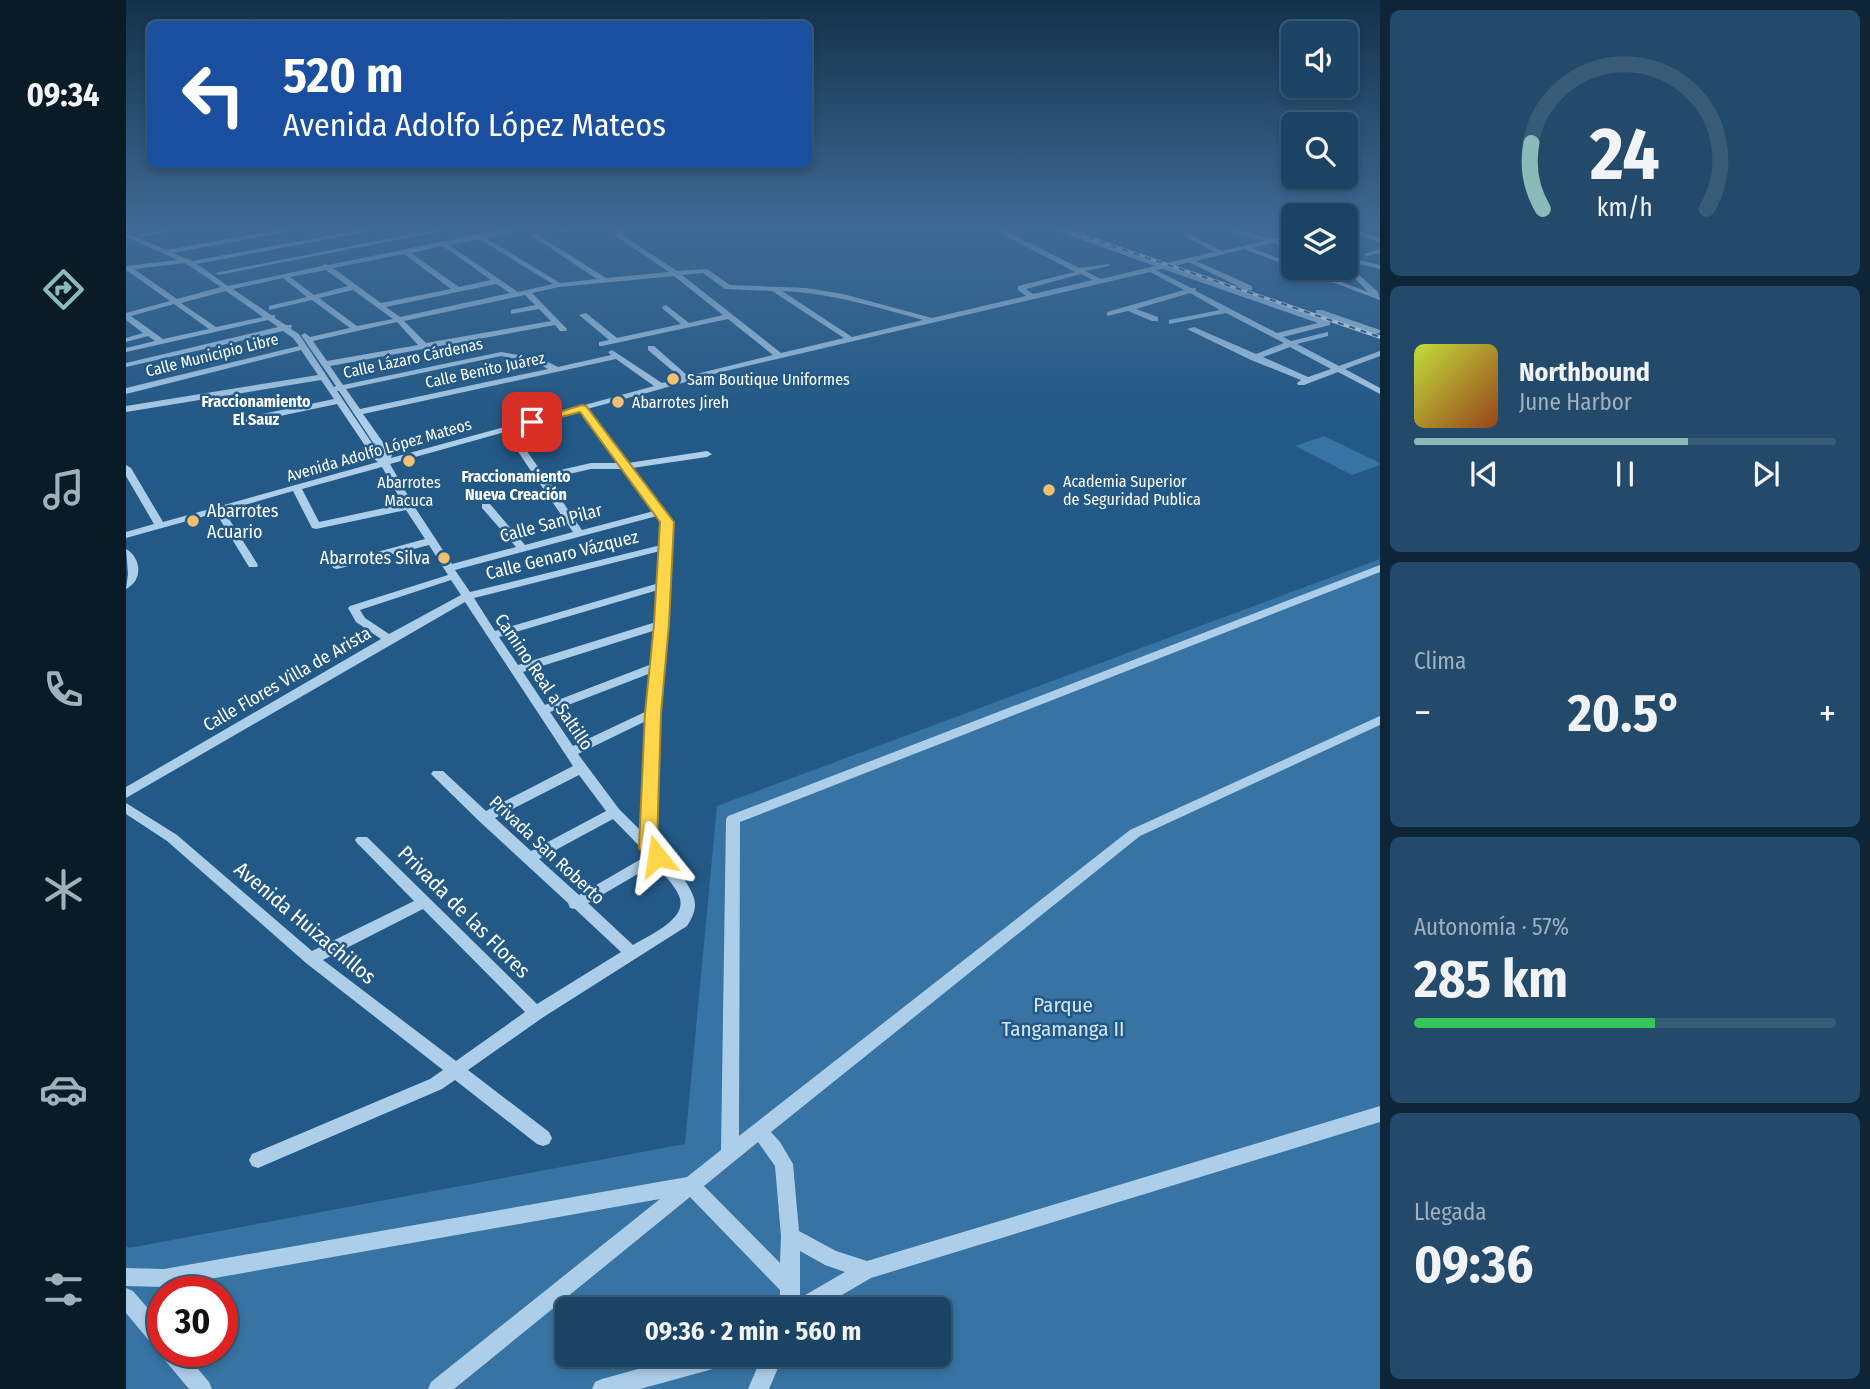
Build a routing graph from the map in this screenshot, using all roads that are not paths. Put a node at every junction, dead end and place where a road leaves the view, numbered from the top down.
1 (160, 291) edge
2 (220, 291) edge
3 (240, 291) edge
4 (305, 291) edge
5 (339, 291) edge
6 (359, 291) edge
7 (454, 291) edge
8 (512, 291) edge
9 (532, 291) edge
10 (697, 291) edge
11 (778, 291) edge
12 (798, 291) edge
13 (1024, 291) edge
14 (1058, 291) edge
15 (1190, 291) edge
16 (1194, 291) edge
17 (1231, 291) edge
18 (1256, 291) edge
19 (1359, 291) edge
20 (527, 292) junction
21 (516, 294) junction
22 (314, 297) junction
23 (1032, 297) junction
24 (1380, 299) edge
25 (176, 302) junction
26 (380, 306) junction
27 (540, 306) junction
28 (666, 307) dead end
29 (1129, 308) junction
30 (1229, 310) junction
31 (514, 312) dead end
32 (272, 313) junction
33 (1110, 314) dead end
34 (126, 315) edge
35 (583, 315) dead end
36 (729, 316) junction
37 (398, 319) junction
38 (1155, 319) dead end
39 (931, 320) junction
40 (557, 322) junction
41 (1172, 322) dead end
42 (687, 325) junction
43 (290, 327) junction
44 (531, 327) joint
45 (356, 329) junction
46 (215, 330) junction
47 (564, 330) dead end
48 (1191, 330) dead end
49 (1377, 332) dead end
50 (151, 333) junction
51 (1325, 334) dead end
52 (1276, 336) junction
53 (850, 339) junction
54 (126, 340) edge
55 (614, 341) junction
56 (161, 342) junction
57 (307, 343) junction
58 (1288, 344) junction
59 (424, 346) junction
60 (651, 348) dead end
61 (126, 350) edge
62 (1379, 354) edge
63 (618, 356) junction
64 (780, 356) junction
65 (1254, 358) junction
66 (126, 365) edge
67 (326, 365) junction
68 (556, 369) junction
69 (1338, 369) junction
70 (323, 377) junction
71 (687, 379) junction
72 (1307, 380) junction
73 (1297, 384) dead end
74 (660, 386) junction
75 (341, 387) junction
76 (331, 389) junction
77 (126, 391) edge
78 (1380, 391) edge
79 (637, 393) junction
80 (339, 401) junction
81 (653, 407) dead end
82 (582, 408) junction
83 (126, 409) edge
84 (359, 412) junction
85 (238, 422) dead end
86 (507, 429) junction
87 (707, 454) dead end
88 (622, 462) junction
89 (385, 463) junction
90 (126, 468) edge
91 (539, 478) junction
92 (296, 487) junction
93 (141, 493) junction
94 (126, 497) edge
95 (409, 506) junction
96 (486, 506) dead end
97 (218, 509) junction
98 (661, 512) junction
99 (160, 525) junction
100 (580, 534) junction
101 (126, 535) edge
102 (431, 541) junction
103 (665, 547) junction
104 (523, 549) junction
105 (126, 552) edge
106 (253, 565) dead end
107 (337, 566) dead end
108 (1380, 568) edge
109 (452, 572) junction
110 (664, 585) junction
111 (126, 586) edge
112 (467, 596) junction
113 (662, 624) junction
114 (492, 635) junction
115 (389, 639) junction
116 (657, 666) junction
117 (516, 670) junction
118 (542, 711) junction
119 (653, 713) junction
120 (1380, 720) edge
121 (570, 753) junction
122 (581, 768) junction
123 (438, 774) dead end
124 (126, 793) edge
125 (126, 808) edge
126 (614, 811) junction
127 (484, 818) junction
128 (362, 840) dead end
129 (653, 852) junction
130 (528, 859) junction
131 (424, 902) junction
132 (575, 904) junction
133 (632, 953) junction
134 (311, 959) junction
135 (536, 1013) junction
136 (456, 1072) junction
137 (1380, 1114) edge
138 (759, 1131) junction
139 (543, 1138) dead end
140 (730, 1154) junction
141 (258, 1160) dead end
142 (691, 1185) junction
143 (790, 1236) junction
144 (867, 1270) junction
145 (126, 1277) edge
146 (790, 1286) junction
147 (790, 1297) edge
148 (820, 1297) edge
149 (126, 1298) edge
150 (147, 1323) edge
151 (183, 1367) edge
152 (683, 1367) edge
153 (769, 1367) edge
154 (202, 1389) edge
155 (438, 1389) edge
156 (602, 1389) edge
157 (758, 1389) edge

1 - 25 street
2 - 25 street
3 - 32 street, Camino Real a Saltillo
4 - 22 street
5 - 22 street
6 - 26 street
7 - 26 street
8 - 21 street
9 - 20 street, Calle Municipio Libre
10 - 36 street
11 - 53 street
12 - 39 street
13 - 23 street
14 - 23 street, Avenida Adolfo López Mateos
15 - 29 street
16 - 30 street
17 - 52 street
18 - 49 street
19 - 24 street
20 - 21 street, Calle Municipio Libre
20 - 27 street
21 - 37 street, Calle Municipio Libre
22 - 32 street
22 - 45 street
23 - 39 street, Avenida Adolfo López Mateos
25 - 34 street
25 - 46 street
26 - 37 street
27 - 31 street
27 - 40 street
28 - 42 street
29 - 33 street
29 - 38 street
30 - 41 street
30 - 52 street
32 - 43 street, Camino Real a Saltillo
32 - 46 street
34 - 50 street
35 - 55 street
36 - 42 street
36 - 64 street
37 - 45 street, Calle Municipio Libre
37 - 59 street
39 - 53 street, Avenida Adolfo López Mateos
40 - 44 street
40 - 47 street
42 - 55 street
43 - 57 street, Camino Real a Saltillo
43 - 66 street
44 - 59 street
45 - 57 street, Calle Municipio Libre
46 - 56 street
48 - 65 street
50 - 54 street
50 - 56 street
51 - 58 street
52 - 58 street
53 - 64 street, Avenida Adolfo López Mateos
55 - 63 street
56 - 61 street
57 - 67 street, Camino Real a Saltillo
57 - 70 street, Camino Real a Saltillo
57 - 77 street, Calle Municipio Libre
58 - 65 street
58 - 69 street
59 - 67 street
60 - 71 street
62 - 69 street
63 - 68 street, Calle Benito Juárez
63 - 74 street
64 - 71 street, Avenida Adolfo López Mateos
65 - 72 street
67 - 75 street, Camino Real a Saltillo
68 - 75 street, Calle Lázaro Cárdenas
68 - 84 street, Calle Benito Juárez
69 - 72 street
69 - 78 street
70 - 76 street, Camino Real a Saltillo
70 - 83 street
71 - 74 street, Avenida Adolfo López Mateos
72 - 73 street
74 - 79 street, Avenida Adolfo López Mateos
75 - 76 street, Calle Lázaro Cárdenas
75 - 84 street, Camino Real a Saltillo
76 - 80 street, Camino Real a Saltillo
79 - 81 street
79 - 82 street, Avenida Adolfo López Mateos
80 - 85 street
80 - 89 street, Camino Real a Saltillo
82 - 86 street, Avenida Adolfo López Mateos
82 - 88 street
84 - 89 street, Camino Real a Saltillo
86 - 89 street, Avenida Adolfo López Mateos
86 - 91 street
87 - 88 street
88 - 91 street
88 - 98 street
89 - 92 street, Avenida Adolfo López Mateos
89 - 95 street, Camino Real a Saltillo
90 - 93 street
91 - 100 street
92 - 95 street
92 - 97 street, Avenida Adolfo López Mateos
93 - 94 street
93 - 99 street
95 - 102 street, Camino Real a Saltillo
96 - 104 street
97 - 99 street, Avenida Adolfo López Mateos
97 - 106 street
98 - 100 street, Calle San Pilar
98 - 103 street
99 - 101 street, Avenida Adolfo López Mateos
100 - 104 street, Calle San Pilar
102 - 107 street
102 - 109 street, Camino Real a Saltillo
103 - 110 street
103 - 112 street, Calle Genaro Vázquez
104 - 109 street, Calle San Pilar
105 - 111 street
108 - 140 street
109 - 112 street, Camino Real a Saltillo
109 - 115 street, Calle San Pilar
110 - 113 street
110 - 114 street
112 - 114 street, Camino Real a Saltillo
112 - 115 street, Calle Flores Villa de Arista
113 - 116 street
113 - 117 street
114 - 117 street, Camino Real a Saltillo
115 - 124 street, Calle Flores Villa de Arista
116 - 118 street
116 - 119 street
117 - 118 street, Camino Real a Saltillo
118 - 121 street, Camino Real a Saltillo
119 - 121 street
119 - 129 street
120 - 138 street
121 - 122 street, Camino Real a Saltillo
122 - 126 street, Camino Real a Saltillo
122 - 127 street
123 - 127 street, Privada San Roberto
125 - 134 street, Avenida Huizachillos
126 - 129 street, Camino Real a Saltillo
126 - 130 street
127 - 130 street, Privada San Roberto
128 - 131 street, Privada de las Flores
129 - 132 street
129 - 133 street, Camino Real a Saltillo
130 - 132 street, Privada San Roberto
131 - 134 street
131 - 135 street, Privada de las Flores
132 - 133 street, Privada San Roberto
133 - 135 street
134 - 136 street, Avenida Huizachillos
135 - 136 street
136 - 139 street, Avenida Huizachillos
136 - 141 street
137 - 144 street
138 - 140 street
138 - 143 street
140 - 142 street
142 - 145 street
142 - 146 street
142 - 155 street
143 - 144 street
143 - 146 street
144 - 148 street
146 - 147 street
149 - 150 street
151 - 154 street
152 - 156 street
153 - 157 street

